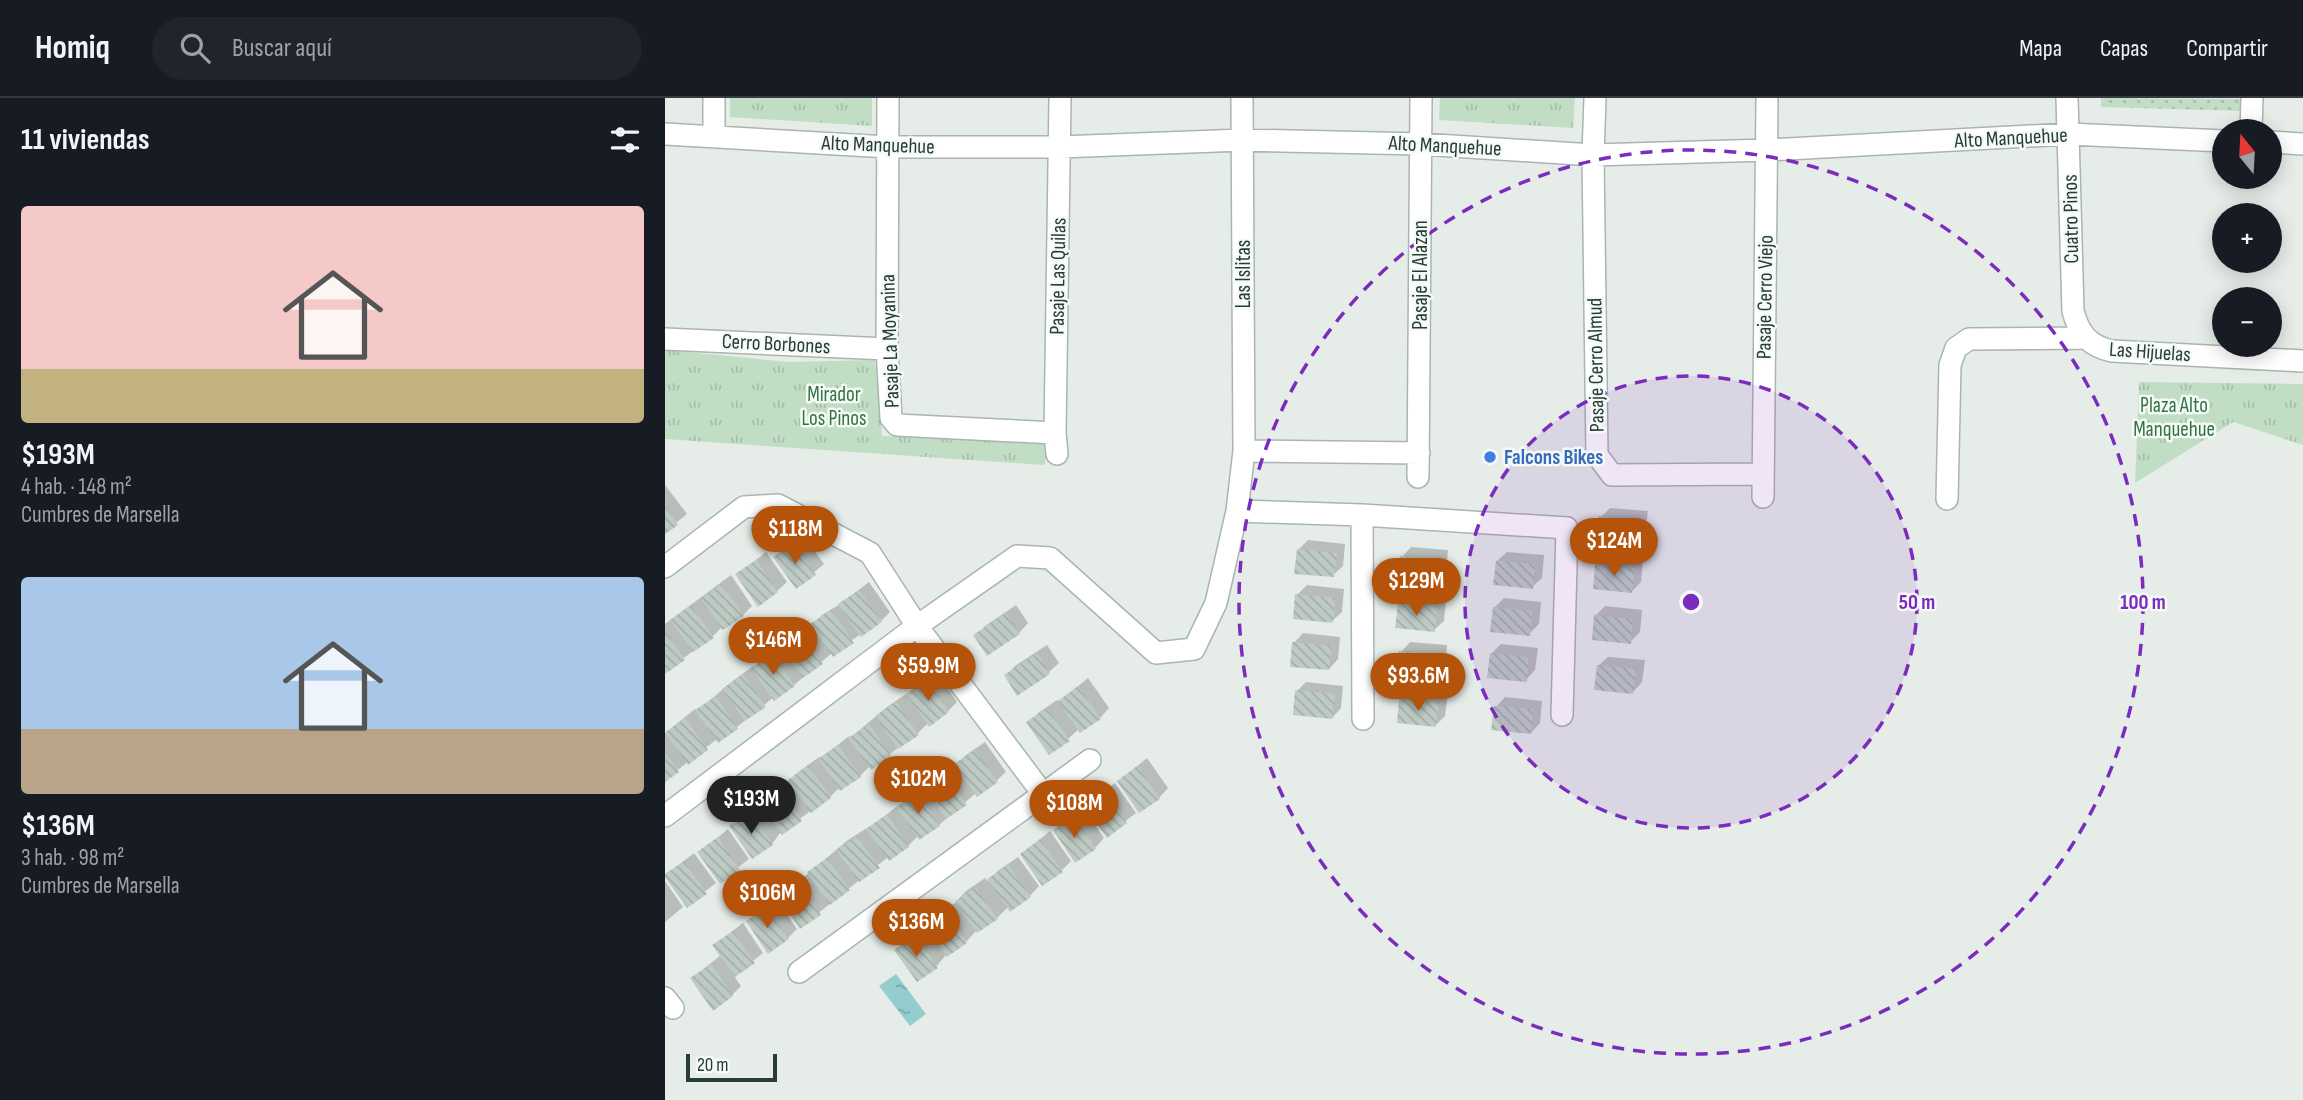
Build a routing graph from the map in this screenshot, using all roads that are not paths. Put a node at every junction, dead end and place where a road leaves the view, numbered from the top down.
1 (714, 98) edge
2 (888, 98) edge
3 (1060, 98) edge
4 (1242, 98) edge
5 (1421, 98) edge
6 (1595, 98) edge
7 (1767, 98) edge
8 (2067, 98) edge
9 (2252, 98) edge
10 (2251, 119) edge
11 (665, 134) edge
12 (2069, 134) junction
13 (714, 136) junction
14 (1242, 140) junction
15 (2212, 140) edge
16 (2282, 143) edge
17 (1422, 144) junction
18 (2303, 144) edge
19 (1060, 147) junction
20 (888, 148) junction
21 (1767, 150) junction
22 (1593, 155) junction
23 (2084, 338) junction
24 (665, 339) edge
25 (887, 349) junction
26 (2303, 361) edge
27 (1056, 444) joint
28 (1244, 451) junction
29 (1419, 453) junction
30 (1763, 474) junction
31 (1418, 477) dead end
32 (1763, 497) dead end
33 (1947, 499) dead end
34 (1237, 511) junction
35 (1362, 515) junction
36 (665, 568) edge
37 (917, 626) junction
38 (1562, 715) dead end
39 (1363, 719) dead end
40 (1090, 760) dead end
41 (1043, 794) junction
42 (665, 816) edge
43 (799, 972) dead end

1 - 13 street
2 - 20 street, Pasaje La Moyanina
3 - 19 street, Pasaje Las Quilas
4 - 14 street, Las Islitas
5 - 17 street, Pasaje El Alazan
6 - 22 street, Pasaje Cerro Almud
7 - 21 street, Pasaje Cerro Viejo
8 - 12 street, Cuatro Pinos
9 - 10 street
11 - 13 street, Alto Manquehue
12 - 15 street, Alto Manquehue
12 - 21 street, Alto Manquehue
12 - 23 street, Cuatro Pinos
13 - 20 street, Alto Manquehue
14 - 17 street, Alto Manquehue
14 - 19 street, Alto Manquehue
14 - 28 street, Las Islitas
16 - 18 street
17 - 22 street, Alto Manquehue
17 - 29 street, Pasaje El Alazan
19 - 20 street, Alto Manquehue
19 - 27 street, Pasaje Las Quilas
20 - 25 street, Pasaje La Moyanina
21 - 22 street, Alto Manquehue
21 - 30 street, Pasaje Cerro Viejo
22 - 30 street, Pasaje Cerro Almud
23 - 26 street, Las Hijuelas
23 - 33 street
24 - 25 street, Cerro Borbones
25 - 27 street, Pasaje La Moyanina
28 - 29 street
28 - 34 street, Las Islitas
29 - 31 street, Pasaje El Alazan
30 - 32 street, Pasaje Cerro Viejo
34 - 35 street
34 - 37 street, Las Islitas
35 - 38 street
35 - 39 street
36 - 37 street
37 - 41 street
37 - 42 street
40 - 41 street
41 - 43 street

